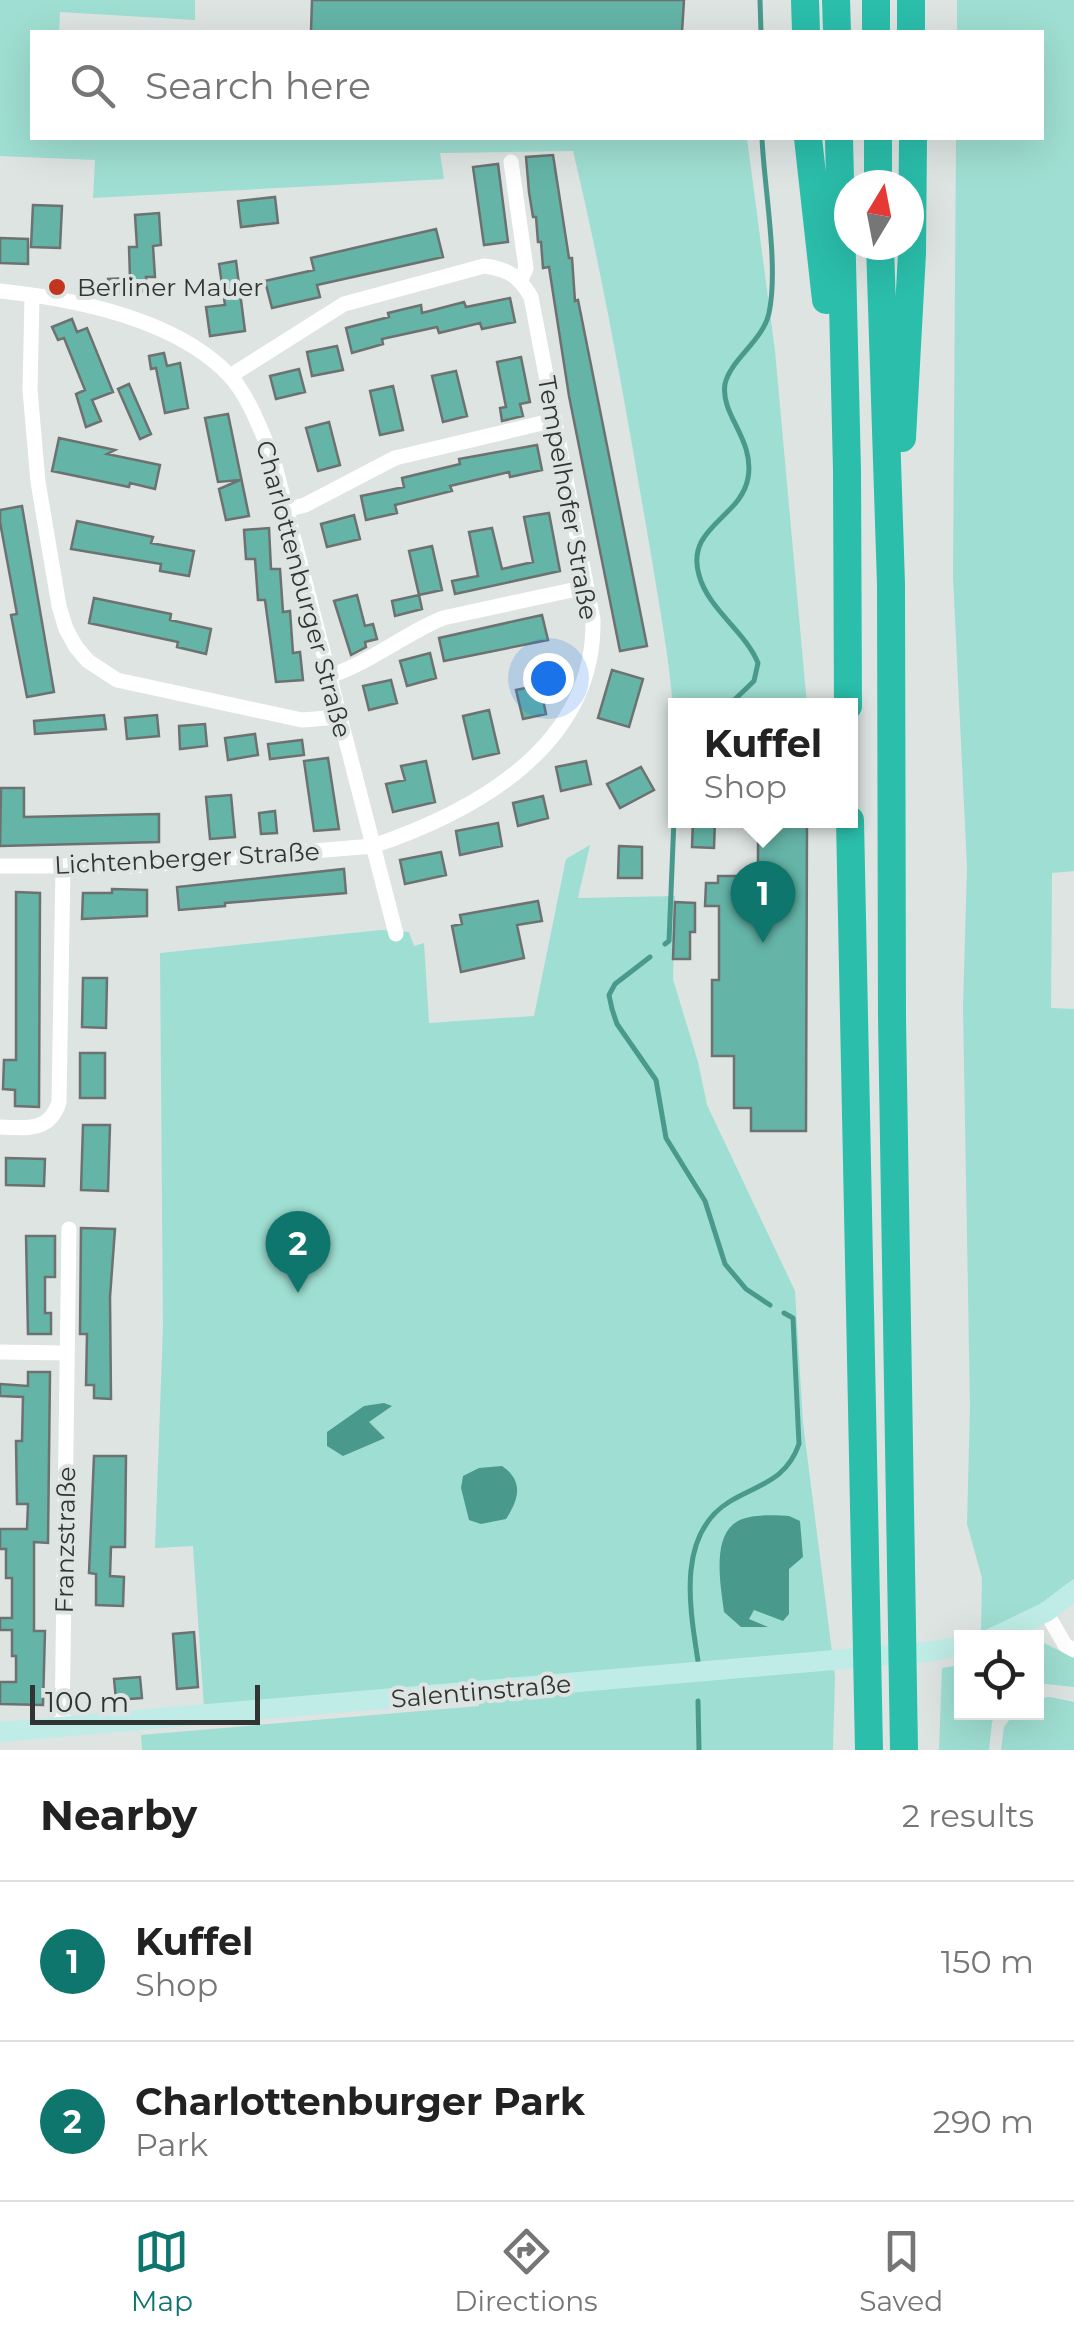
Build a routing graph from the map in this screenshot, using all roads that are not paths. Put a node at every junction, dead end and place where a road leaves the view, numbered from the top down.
1 (806, 0) edge
2 (836, 0) edge
3 (876, 0) edge
4 (910, 0) edge
5 (806, 30) edge
6 (837, 30) edge
7 (876, 30) edge
8 (911, 30) edge
9 (808, 140) edge
10 (839, 140) edge
11 (878, 140) edge
12 (913, 140) edge
13 (511, 162) dead end
14 (878, 170) edge
15 (880, 260) edge
16 (521, 280) junction
17 (0, 291) edge
18 (32, 297) junction
19 (230, 376) junction
20 (554, 420) junction
21 (847, 470) junction
22 (286, 510) junction
23 (891, 584) junction
24 (586, 587) junction
25 (329, 676) junction
26 (848, 698) edge
27 (340, 717) junction
28 (850, 828) edge
29 (373, 846) junction
30 (0, 866) edge
31 (62, 867) junction
32 (396, 934) dead end
33 (0, 1127) edge
34 (69, 1229) dead end
35 (0, 1352) edge
36 (68, 1353) junction
37 (1074, 1591) edge
38 (1046, 1612) junction
39 (1009, 1630) edge
40 (954, 1647) edge
41 (1074, 1650) edge
42 (62, 1727) junction
43 (0, 1732) edge
44 (869, 1750) edge
45 (904, 1750) edge

1 - 5 highway
2 - 6 highway
3 - 7 highway
4 - 8 highway
9 - 21 highway
10 - 21 highway
11 - 14 highway
12 - 23 highway
13 - 16 street, Tempelhofer Straße
15 - 23 highway
16 - 19 street
16 - 20 street, Tempelhofer Straße
17 - 18 street, Charlottenburger Straße
18 - 19 street, Charlottenburger Straße
18 - 27 street
19 - 22 street, Charlottenburger Straße
20 - 22 street
20 - 24 street, Tempelhofer Straße
21 - 26 highway
22 - 25 street, Charlottenburger Straße
23 - 45 highway
24 - 25 street
24 - 29 street, Tempelhofer Straße
25 - 27 street, Charlottenburger Straße
27 - 29 street, Charlottenburger Straße
28 - 44 highway
29 - 31 street, Lichtenberger Straße
29 - 32 street, Charlottenburger Straße
30 - 31 street, Lichtenberger Straße
31 - 33 street
34 - 36 street, Franzstraße
35 - 36 street
36 - 42 street, Franzstraße
37 - 38 street
38 - 39 street
38 - 41 street
40 - 42 street, Salentinstraße
42 - 43 street, Salentinstraße

